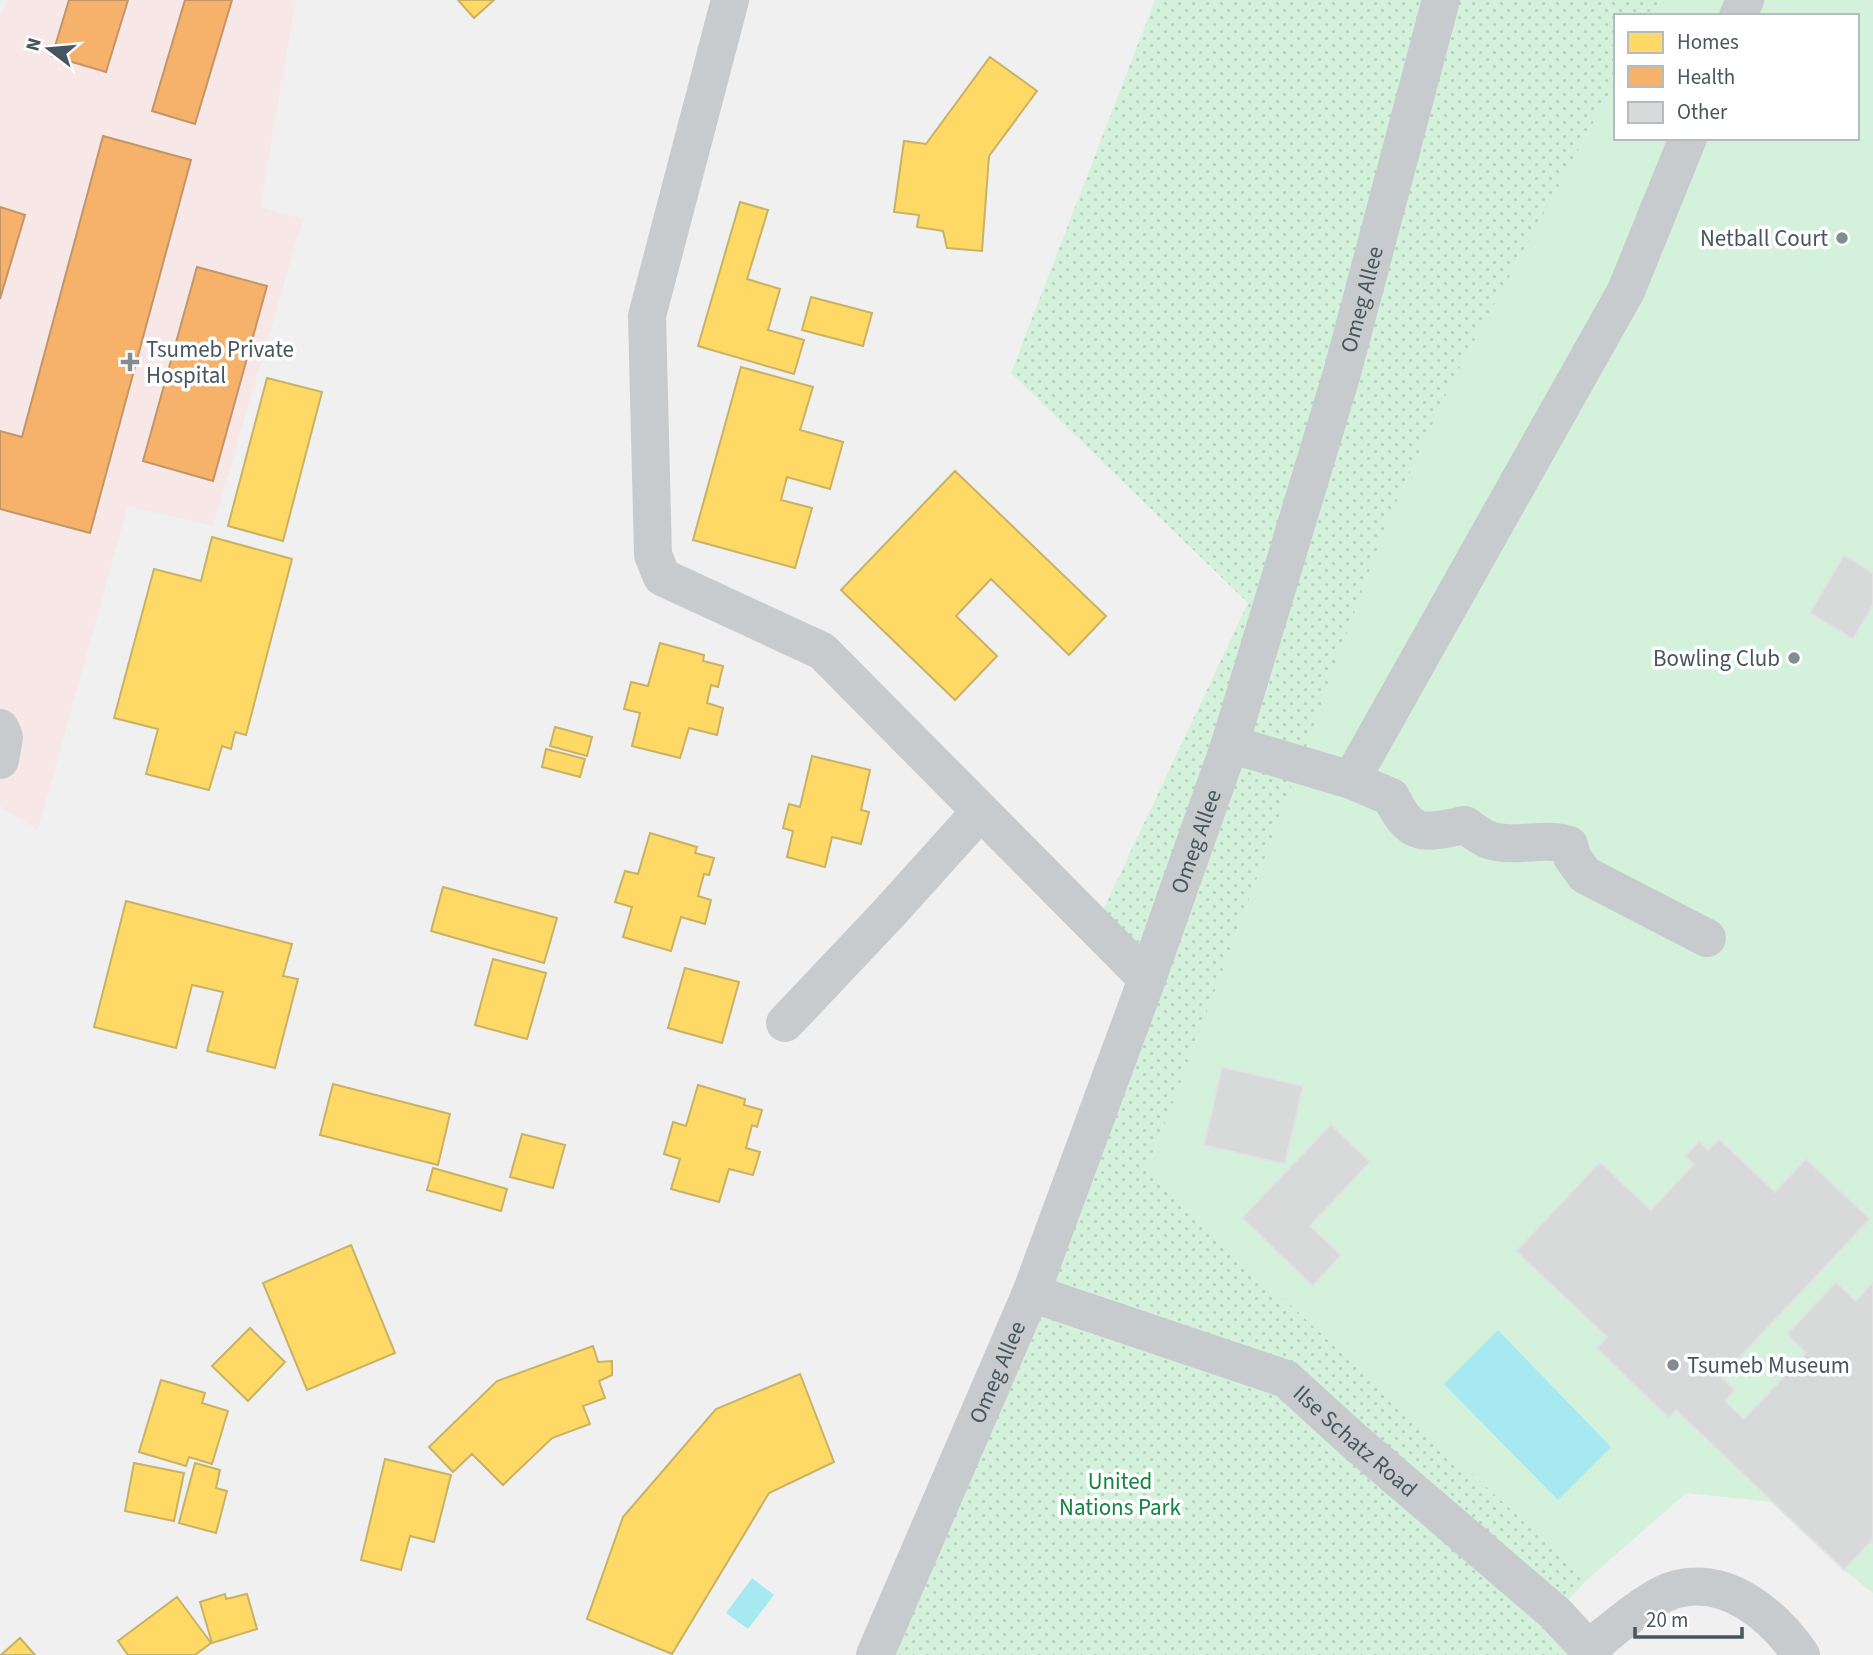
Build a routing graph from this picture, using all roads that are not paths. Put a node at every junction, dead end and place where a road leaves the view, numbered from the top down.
1 (730, 0) edge
2 (1441, 0) edge
3 (1687, 140) edge
4 (0, 728) edge
5 (1230, 744) junction
6 (0, 760) edge
7 (1351, 780) junction
8 (980, 812) junction
9 (1707, 938) dead end
10 (1147, 979) junction
11 (785, 1023) dead end
12 (1031, 1293) junction
13 (1591, 1652) edge
14 (875, 1655) edge
15 (1801, 1655) edge

1 - 8 street
2 - 5 street, Omeg Allee
3 - 7 street
4 - 6 street
5 - 7 street
5 - 10 street, Omeg Allee
7 - 9 street
8 - 10 street
8 - 11 street
10 - 12 street, Omeg Allee
12 - 13 street, Ilse Schatz Road
12 - 14 street, Omeg Allee
13 - 15 street

